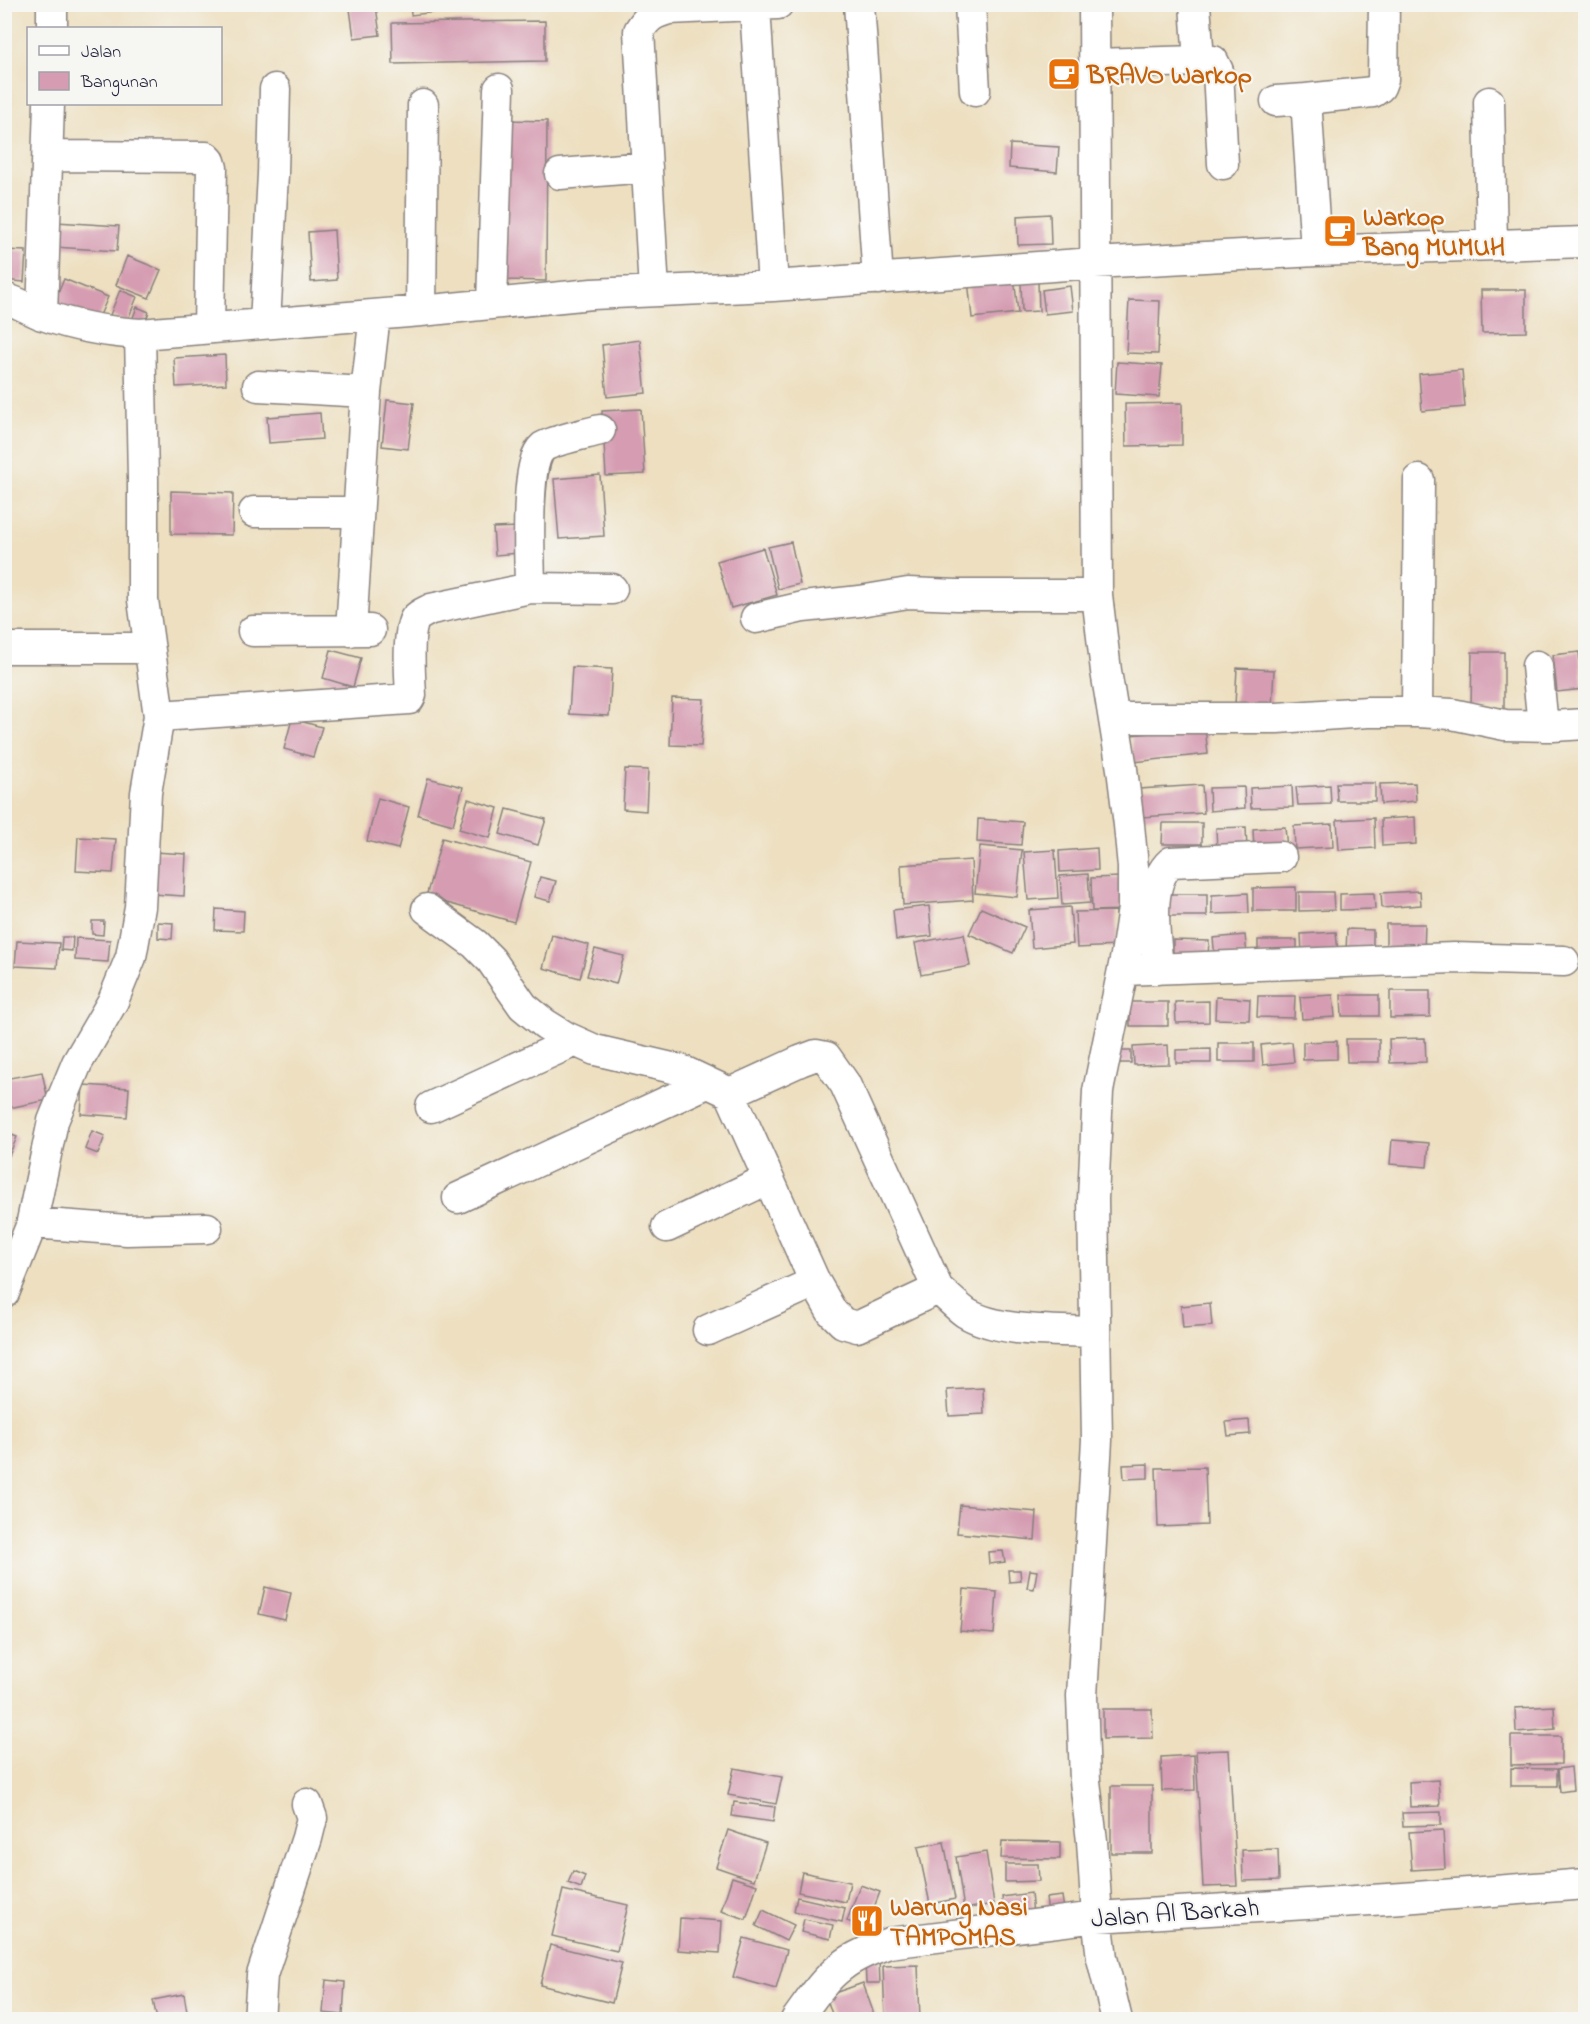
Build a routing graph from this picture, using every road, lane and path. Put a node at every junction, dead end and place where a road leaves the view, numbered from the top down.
1 (859, 4) edge
2 (970, 4) edge
3 (1094, 4) edge
4 (1195, 4) edge
5 (1384, 4) edge
6 (767, 6) edge
7 (1199, 61) junction
8 (1094, 64) junction
9 (275, 89) dead end
10 (500, 89) dead end
11 (975, 91) dead end
12 (1306, 99) junction
13 (1276, 101) dead end
14 (1489, 102) dead end
15 (50, 105) edge
16 (423, 105) dead end
17 (48, 156) junction
18 (1223, 164) dead end
19 (647, 167) junction
20 (560, 174) dead end
21 (1586, 242) edge
22 (1492, 244) junction
23 (1316, 251) junction
24 (1094, 263) junction
25 (878, 279) junction
26 (773, 286) junction
27 (654, 291) junction
28 (4, 298) edge
29 (492, 303) junction
30 (421, 311) junction
31 (42, 315) junction
32 (375, 315) junction
33 (265, 323) junction
34 (209, 327) junction
35 (140, 334) junction
36 (258, 386) dead end
37 (366, 392) junction
38 (600, 430) dead end
39 (1419, 480) dead end
40 (254, 512) dead end
41 (358, 512) junction
42 (530, 588) junction
43 (612, 589) dead end
44 (1097, 595) junction
45 (756, 618) dead end
46 (253, 631) dead end
47 (4, 648) edge
48 (149, 648) junction
49 (1538, 666) dead end
50 (1417, 712) junction
51 (159, 716) junction
52 (1114, 718) junction
53 (1586, 724) edge
54 (1543, 726) junction
55 (1281, 857) dead end
56 (427, 909) dead end
57 (1564, 962) dead end
58 (1158, 969) junction
59 (1123, 970) junction
60 (574, 1041) junction
61 (718, 1088) junction
62 (431, 1107) dead end
63 (768, 1179) junction
64 (458, 1198) dead end
65 (32, 1223) junction
66 (667, 1227) dead end
67 (207, 1228) dead end
68 (816, 1282) junction
69 (938, 1289) junction
70 (4, 1293) edge
71 (708, 1330) dead end
72 (1094, 1332) junction
73 (307, 1804) dead end
74 (1586, 1884) edge
75 (1097, 1917) junction
76 (259, 2019) edge
77 (796, 2019) edge
78 (1117, 2019) edge

1 - 25 street
2 - 11 street
3 - 8 street
4 - 7 street
5 - 12 street
6 - 19 street
6 - 26 street
7 - 8 street
7 - 18 street
8 - 24 street
9 - 33 street
10 - 29 street
12 - 13 street
12 - 23 street
14 - 22 street
15 - 17 street
16 - 30 street
17 - 31 street
17 - 34 street
19 - 20 street
19 - 27 street
21 - 22 street
22 - 23 street
23 - 24 street
24 - 25 street
24 - 44 street
25 - 26 street
26 - 27 street
27 - 29 street
28 - 31 street
29 - 30 street
30 - 32 street
31 - 35 street
32 - 33 street
32 - 37 street
33 - 34 street
34 - 35 street
35 - 48 street
36 - 37 street
37 - 41 street
38 - 42 street
39 - 50 street
40 - 41 street
41 - 46 street
42 - 43 street
42 - 51 street
44 - 45 street
44 - 52 street
47 - 48 street
48 - 51 street
49 - 54 street
50 - 52 street
50 - 54 street
51 - 65 street
52 - 59 street
53 - 54 street
55 - 58 street
56 - 60 street
57 - 58 street
58 - 59 street
59 - 72 street
60 - 61 street
60 - 62 street
61 - 63 street
61 - 64 street
61 - 69 street
63 - 66 street
63 - 68 street
65 - 67 street
65 - 70 street
68 - 69 street
68 - 71 street
69 - 72 street
72 - 75 street
73 - 76 street
74 - 75 street, Jalan Al Barkah
75 - 77 street, Jalan Al Barkah
75 - 78 street

